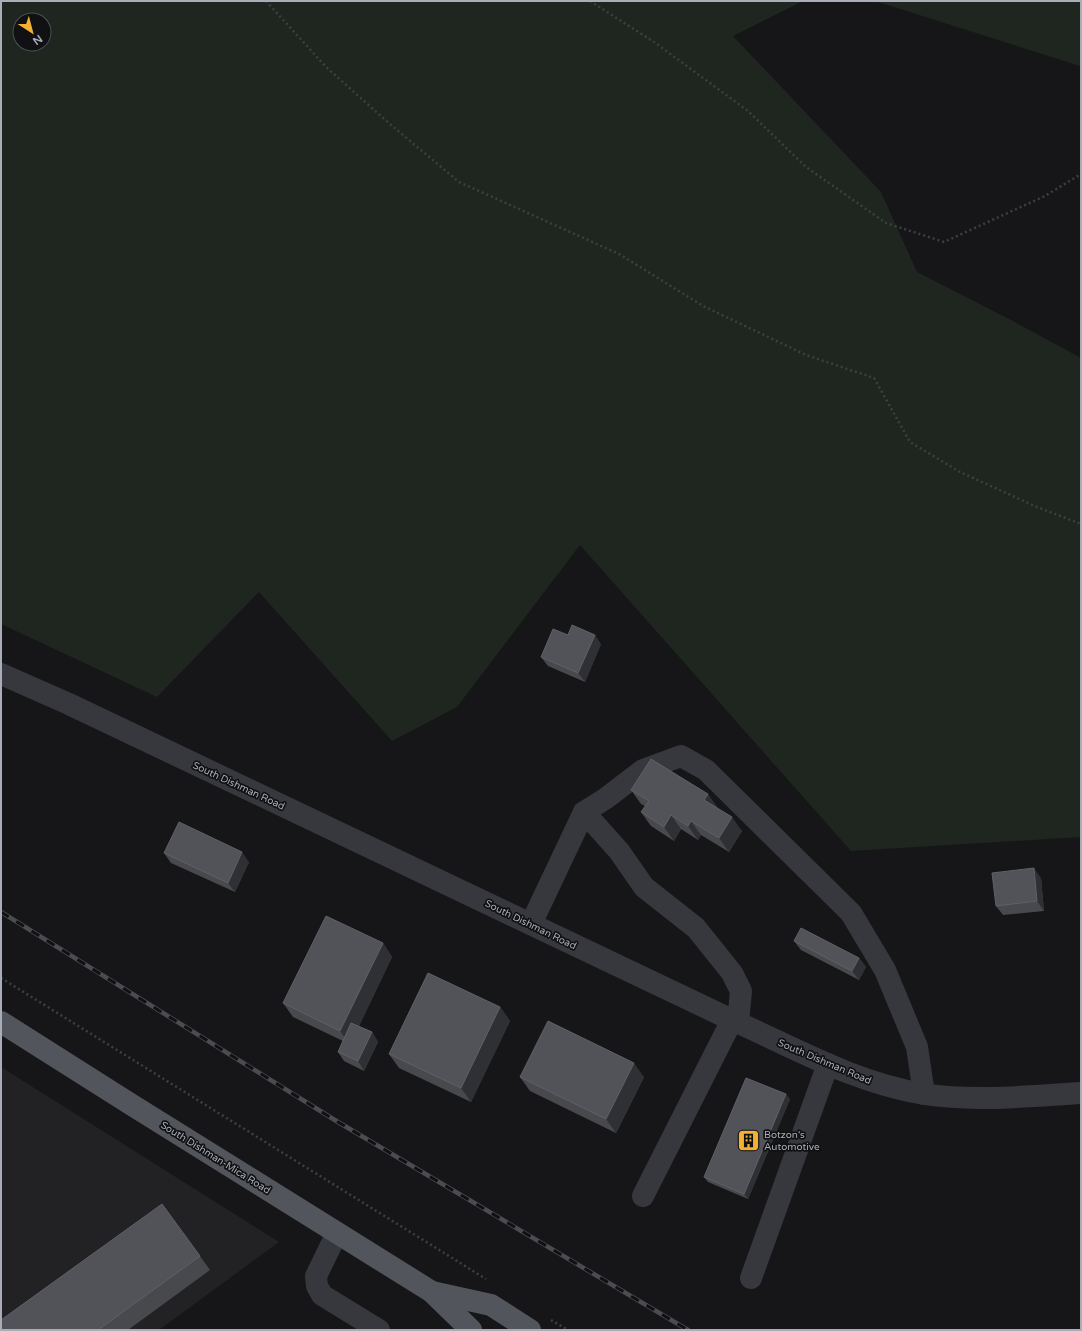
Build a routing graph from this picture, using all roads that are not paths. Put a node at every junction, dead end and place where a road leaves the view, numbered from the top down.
1 (1, 674) edge
2 (584, 812) junction
3 (531, 924) junction
4 (735, 1021) junction
5 (1, 1022) edge
6 (828, 1064) junction
7 (1081, 1093) edge
8 (924, 1094) junction
9 (643, 1196) dead end
10 (337, 1232) junction
11 (751, 1278) dead end
12 (432, 1292) junction
13 (379, 1330) edge
14 (471, 1330) edge
15 (530, 1330) edge

1 - 3 street, South Dishman Road
2 - 3 street
2 - 4 street
2 - 8 street
3 - 4 street, South Dishman Road
4 - 6 street, South Dishman Road
4 - 9 street
5 - 10 main road, South Dishman-Mica Road
6 - 8 street, South Dishman Road
6 - 11 street
7 - 8 street, South Dishman Road
10 - 12 main road, South Dishman-Mica Road
10 - 13 street
12 - 14 main road, South Dishman-Mica Road
12 - 15 main road, South Dishman-Mica Road

